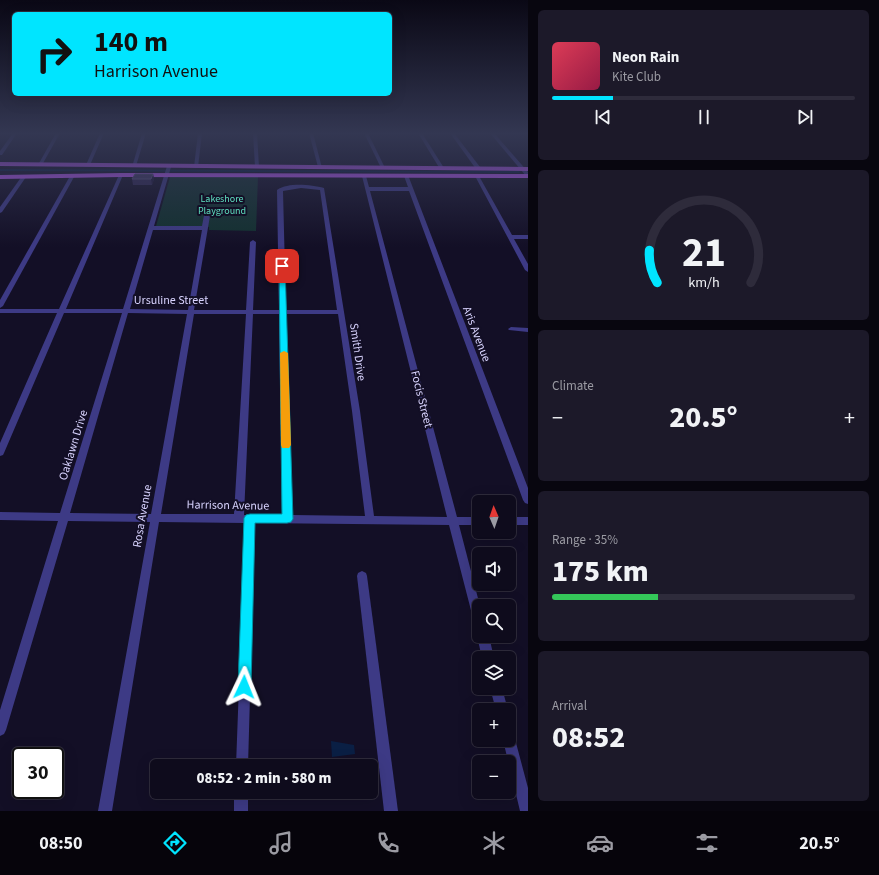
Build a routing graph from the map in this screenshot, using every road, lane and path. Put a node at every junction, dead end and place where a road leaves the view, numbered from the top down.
1 (168, 171) junction
2 (121, 175) junction
3 (302, 175) junction
4 (528, 175) edge
5 (364, 176) junction
6 (406, 176) junction
7 (477, 176) junction
8 (0, 177) edge
9 (24, 177) junction
10 (72, 177) junction
11 (302, 187) junction
12 (368, 189) junction
13 (411, 189) junction
14 (0, 210) edge
15 (208, 210) dead end
16 (206, 227) junction
17 (151, 228) junction
18 (510, 237) junction
19 (528, 237) edge
20 (253, 242) dead end
21 (528, 270) edge
22 (0, 306) edge
23 (0, 311) edge
24 (62, 311) junction
25 (126, 311) junction
26 (190, 311) junction
27 (249, 311) junction
28 (283, 312) junction
29 (341, 312) junction
30 (511, 329) dead end
31 (528, 330) edge
32 (0, 453) edge
33 (524, 478) edge
34 (528, 500) edge
35 (0, 516) edge
36 (64, 517) junction
37 (155, 518) junction
38 (245, 518) junction
39 (287, 519) junction
40 (370, 520) junction
41 (453, 520) junction
42 (472, 521) edge
43 (516, 521) edge
44 (528, 521) edge
45 (362, 576) dead end
46 (473, 599) edge
47 (0, 730) edge
48 (511, 747) edge
49 (242, 759) edge
50 (241, 799) edge
51 (105, 811) edge
52 (241, 811) edge
53 (391, 811) edge
54 (527, 811) edge

1 - 2 main road
1 - 3 main road
1 - 17 street, Oaklawn Drive
2 - 10 main road
2 - 24 street
3 - 5 main road
3 - 11 street
4 - 7 main road
5 - 6 main road
5 - 12 street, Focis Street
6 - 7 main road
6 - 13 street, Aris Avenue
7 - 18 street
8 - 9 main road
9 - 10 main road
9 - 14 street
10 - 22 street
11 - 28 street
11 - 29 street, Smith Drive
12 - 13 street
12 - 41 street, Focis Street
13 - 33 street, Aris Avenue
15 - 16 street, Rosa Avenue
16 - 17 street
16 - 26 street, Rosa Avenue
17 - 25 street, Oaklawn Drive
18 - 19 street
18 - 21 street
20 - 27 street
23 - 24 street, Ursuline Street
24 - 25 street, Ursuline Street
24 - 32 street
25 - 26 street, Ursuline Street
25 - 36 street, Oaklawn Drive
26 - 27 street, Ursuline Street
26 - 37 street, Rosa Avenue
27 - 28 street, Ursuline Street
27 - 38 street
28 - 29 street, Ursuline Street
28 - 39 street
29 - 40 street, Smith Drive
30 - 31 street
33 - 34 street, Aris Avenue
35 - 36 street, Harrison Avenue
36 - 37 street, Harrison Avenue
36 - 47 street, Oaklawn Drive
37 - 38 street, Harrison Avenue
37 - 51 street, Rosa Avenue
38 - 39 street, Harrison Avenue
38 - 49 street
39 - 40 street, Harrison Avenue
40 - 41 street, Harrison Avenue
41 - 42 street, Harrison Avenue
41 - 46 street, Focis Street
43 - 44 street
45 - 53 street
48 - 54 street
50 - 52 street

